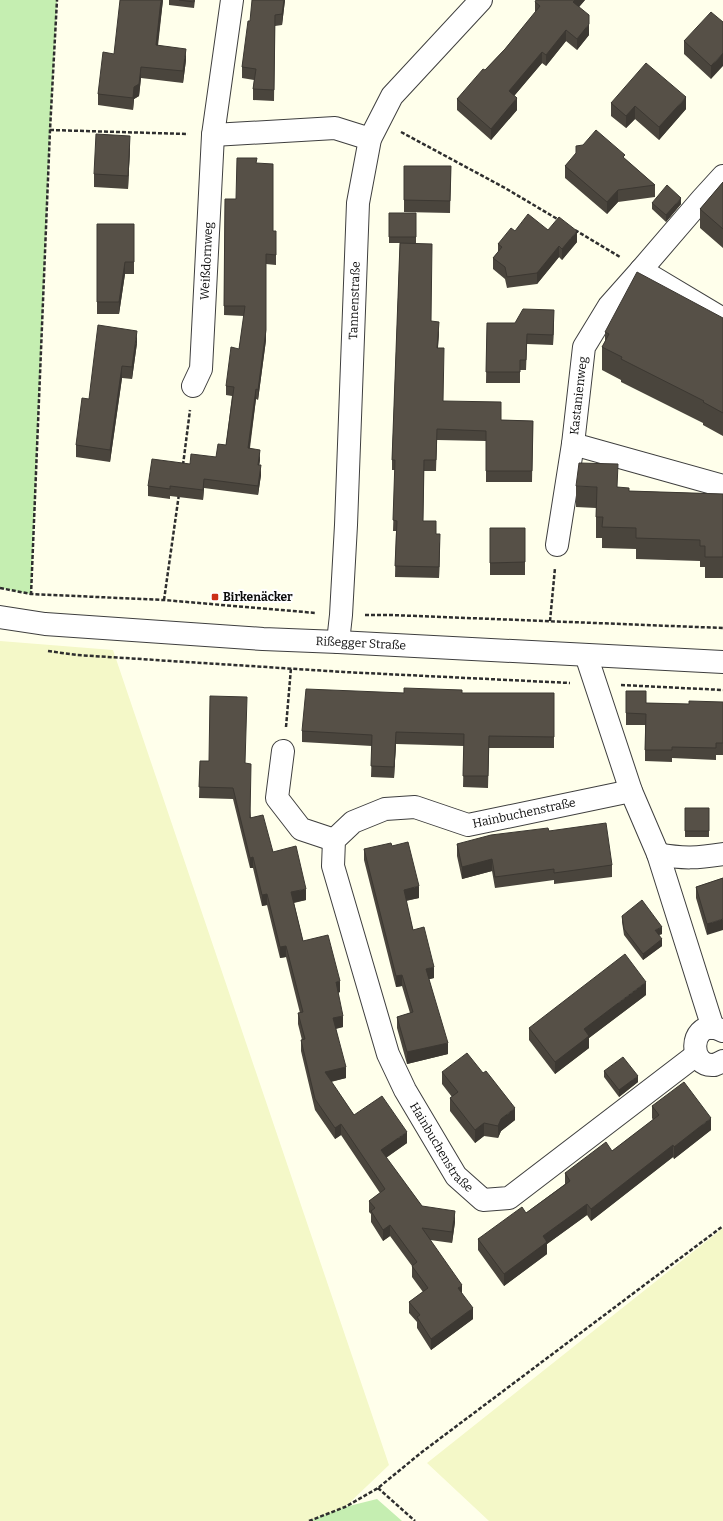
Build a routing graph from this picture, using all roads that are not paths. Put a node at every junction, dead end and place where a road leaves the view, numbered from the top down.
1 (232, 0) edge
2 (481, 0) edge
3 (213, 135) junction
4 (370, 139) junction
5 (723, 176) edge
6 (642, 270) junction
7 (723, 319) edge
8 (193, 386) road end
9 (574, 444) junction
10 (723, 486) edge
11 (557, 545) road end
12 (0, 617) edge
13 (338, 642) junction
14 (586, 655) junction
15 (723, 662) edge
16 (283, 751) road end
17 (631, 791) junction
18 (334, 840) junction
19 (658, 854) junction
20 (723, 854) edge
21 (718, 1030) edge
22 (696, 1055) junction
23 (723, 1061) edge

1 - 3 street, Weißdornweg
2 - 4 street, Tannenstraße
3 - 4 street
3 - 8 street, Weißdornweg
4 - 13 street, Tannenstraße
5 - 6 street, Kastanienweg
6 - 7 street
6 - 9 street, Kastanienweg
9 - 10 street, Kastanienweg
9 - 11 street, Kastanienweg
12 - 13 street, Rißegger Straße
13 - 14 street, Rißegger Straße
14 - 15 street, Rißegger Straße
14 - 17 street
16 - 18 street
17 - 18 street, Hainbuchenstraße
17 - 19 street
18 - 22 street, Hainbuchenstraße
19 - 20 street
19 - 21 street
21 - 22 street
22 - 23 street

